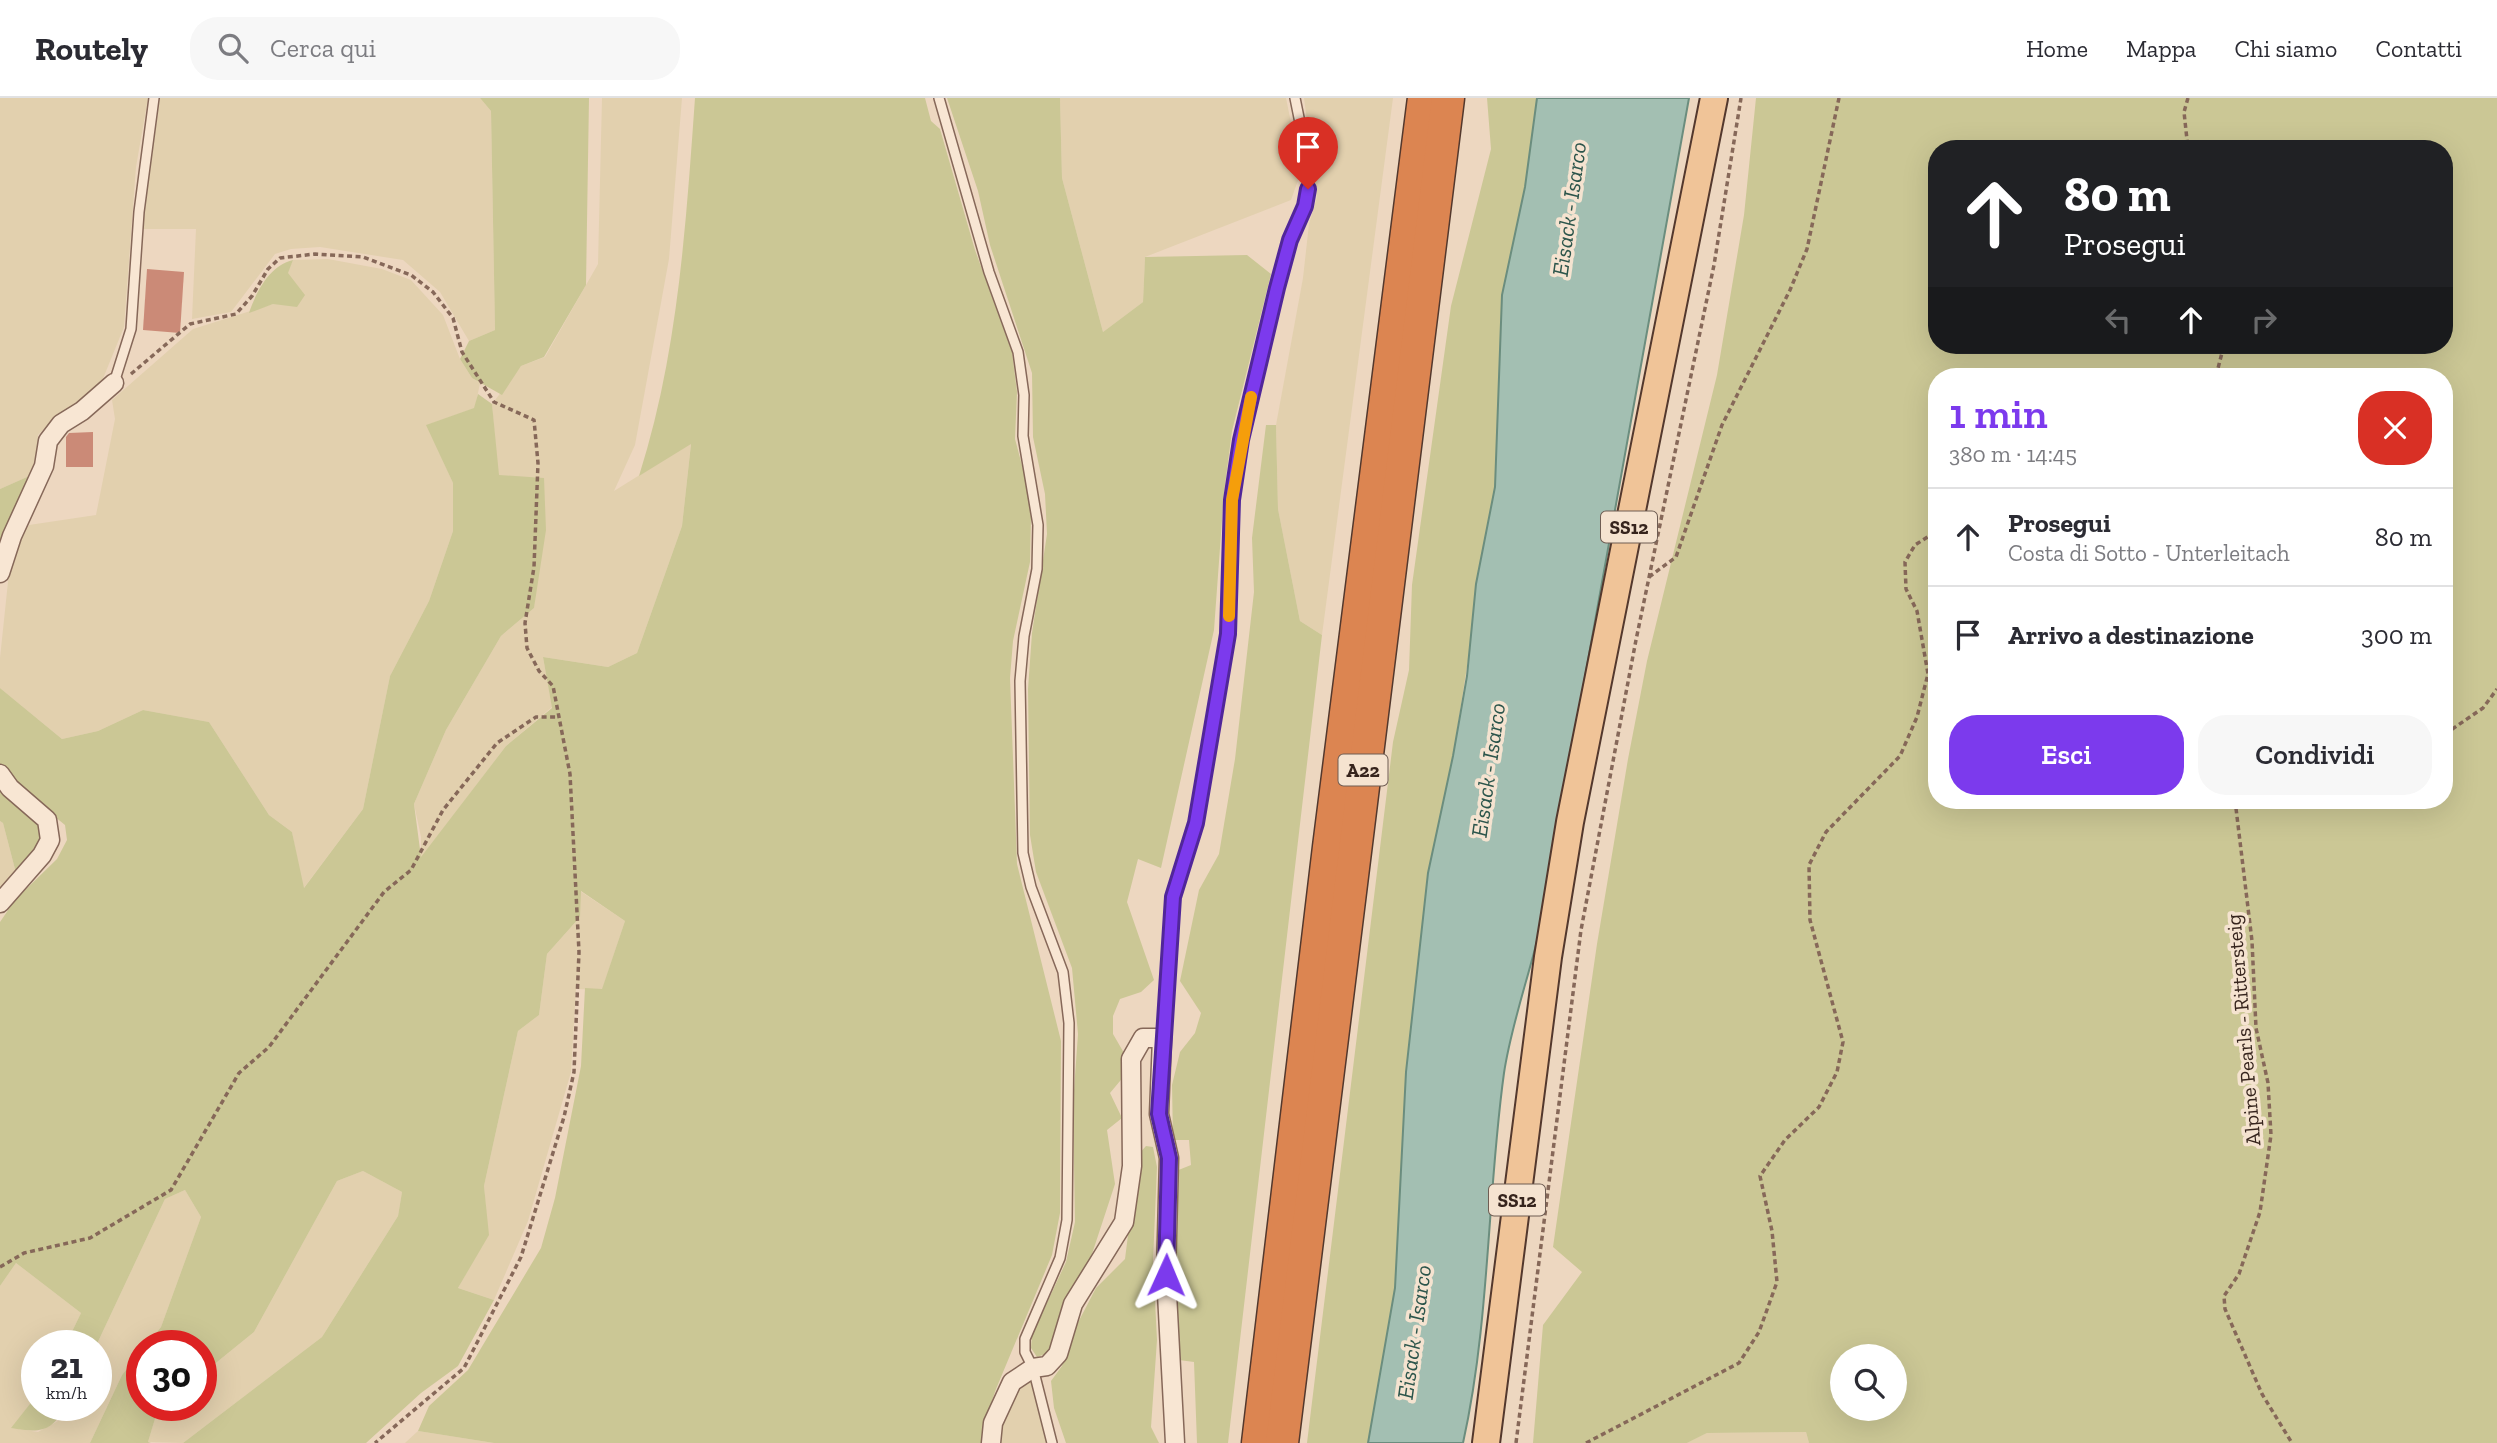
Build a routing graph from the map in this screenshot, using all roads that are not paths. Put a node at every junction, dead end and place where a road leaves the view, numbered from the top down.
1 (155, 98) edge
2 (939, 98) edge
3 (1295, 98) edge
4 (1424, 98) edge
5 (1448, 98) edge
6 (1714, 98) edge
7 (114, 383) joint
8 (0, 573) edge
9 (0, 774) edge
10 (0, 903) edge
11 (1162, 1038) junction
12 (1033, 1368) junction
13 (991, 1443) edge
14 (1052, 1443) edge
15 (1175, 1443) edge
16 (1258, 1443) edge
17 (1282, 1443) edge
18 (1486, 1443) edge

1 - 7 lane
2 - 12 lane
3 - 11 lane
4 - 16 highway, A22
5 - 17 highway, A22
6 - 18 main road, SS12
7 - 8 street
9 - 10 street
11 - 12 street
11 - 15 street
12 - 13 street
12 - 14 lane

